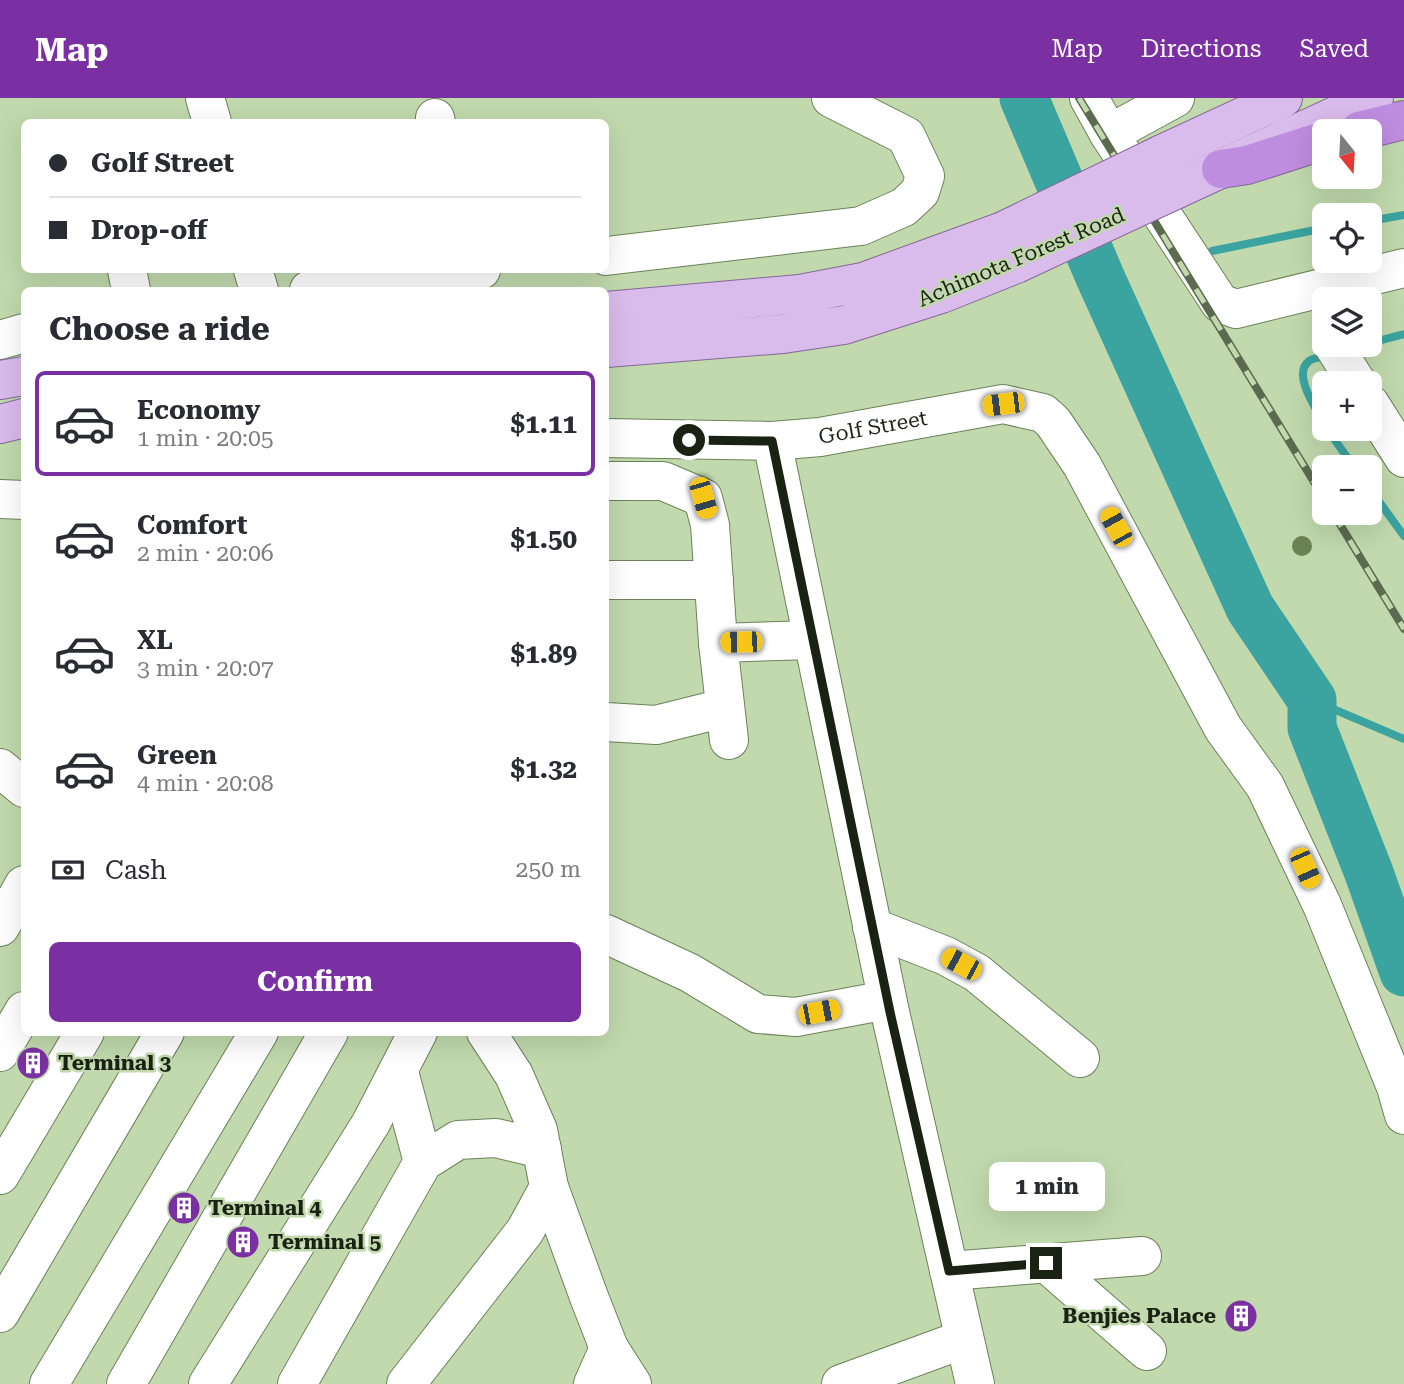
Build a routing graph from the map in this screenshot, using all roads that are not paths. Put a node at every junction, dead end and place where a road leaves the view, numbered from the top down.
1 (205, 98) edge
2 (831, 98) edge
3 (1089, 98) edge
4 (1175, 98) edge
5 (1283, 98) edge
6 (1374, 98) edge
7 (211, 119) edge
8 (1404, 120) edge
9 (1382, 125) edge
10 (1109, 134) junction
11 (1312, 145) edge
12 (1221, 169) junction
13 (1010, 248) junction
14 (609, 256) edge
15 (1404, 268) edge
16 (455, 273) edge
17 (335, 287) edge
18 (1301, 295) junction
19 (609, 311) edge
20 (1312, 312) edge
21 (21, 334) edge
22 (0, 340) edge
23 (609, 348) edge
24 (21, 376) edge
25 (0, 380) edge
26 (21, 419) edge
27 (1382, 423) edge
28 (0, 424) edge
29 (609, 438) edge
30 (772, 441) junction
31 (1404, 458) edge
32 (609, 481) edge
33 (0, 499) edge
34 (21, 500) edge
35 (609, 580) edge
36 (714, 580) junction
37 (812, 640) junction
38 (718, 643) junction
39 (609, 722) edge
40 (0, 768) edge
41 (21, 786) edge
42 (0, 874) edge
43 (21, 882) edge
44 (21, 888) edge
45 (0, 927) edge
46 (872, 927) junction
47 (609, 935) edge
48 (887, 1000) junction
49 (21, 1016) edge
50 (83, 1036) edge
51 (163, 1036) edge
52 (257, 1036) edge
53 (327, 1036) edge
54 (416, 1036) edge
55 (489, 1036) edge
56 (0, 1052) edge
57 (1080, 1058) dead end
58 (399, 1072) junction
59 (1404, 1115) edge
60 (542, 1149) junction
61 (423, 1162) junction
62 (0, 1175) edge
63 (550, 1187) junction
64 (1142, 1256) dead end
65 (1046, 1263) junction
66 (949, 1271) junction
67 (0, 1312) edge
68 (964, 1339) junction
69 (609, 1348) junction
70 (1147, 1351) dead end
71 (50, 1384) edge
72 (126, 1384) edge
73 (208, 1384) edge
74 (297, 1384) edge
75 (406, 1384) edge
76 (593, 1384) edge
77 (632, 1384) edge
78 (841, 1384) edge
79 (975, 1384) edge

1 - 7 street
2 - 14 street
3 - 10 street
4 - 10 street
5 - 13 main road, Achimota Forest Road, bridge
6 - 12 main road, Achimota Forest Road
8 - 9 highway
10 - 18 street
11 - 12 highway
12 - 13 main road, Achimota Forest Road, bridge
13 - 19 main road, Achimota Forest Road
13 - 23 main road, Achimota Forest Road
15 - 18 street
16 - 17 street
18 - 20 street
21 - 22 street
24 - 25 main road
26 - 28 main road
27 - 31 street
29 - 30 street, Golf Street
30 - 37 street
30 - 59 street, Golf Street
32 - 36 street
33 - 34 street
35 - 36 street
36 - 38 street
37 - 38 street
37 - 46 street
38 - 39 street
40 - 41 street
42 - 43 street
44 - 45 street
46 - 48 street
46 - 57 street
47 - 48 street
48 - 66 street
49 - 56 street
50 - 62 street
51 - 67 street
52 - 71 street
53 - 72 street
54 - 58 street
55 - 60 street
58 - 61 street
58 - 73 street
60 - 61 street
60 - 63 street
61 - 74 street
63 - 69 street
63 - 75 street
64 - 65 street
65 - 66 street
65 - 70 street
66 - 68 street
68 - 78 street
68 - 79 street
69 - 76 street
69 - 77 street

